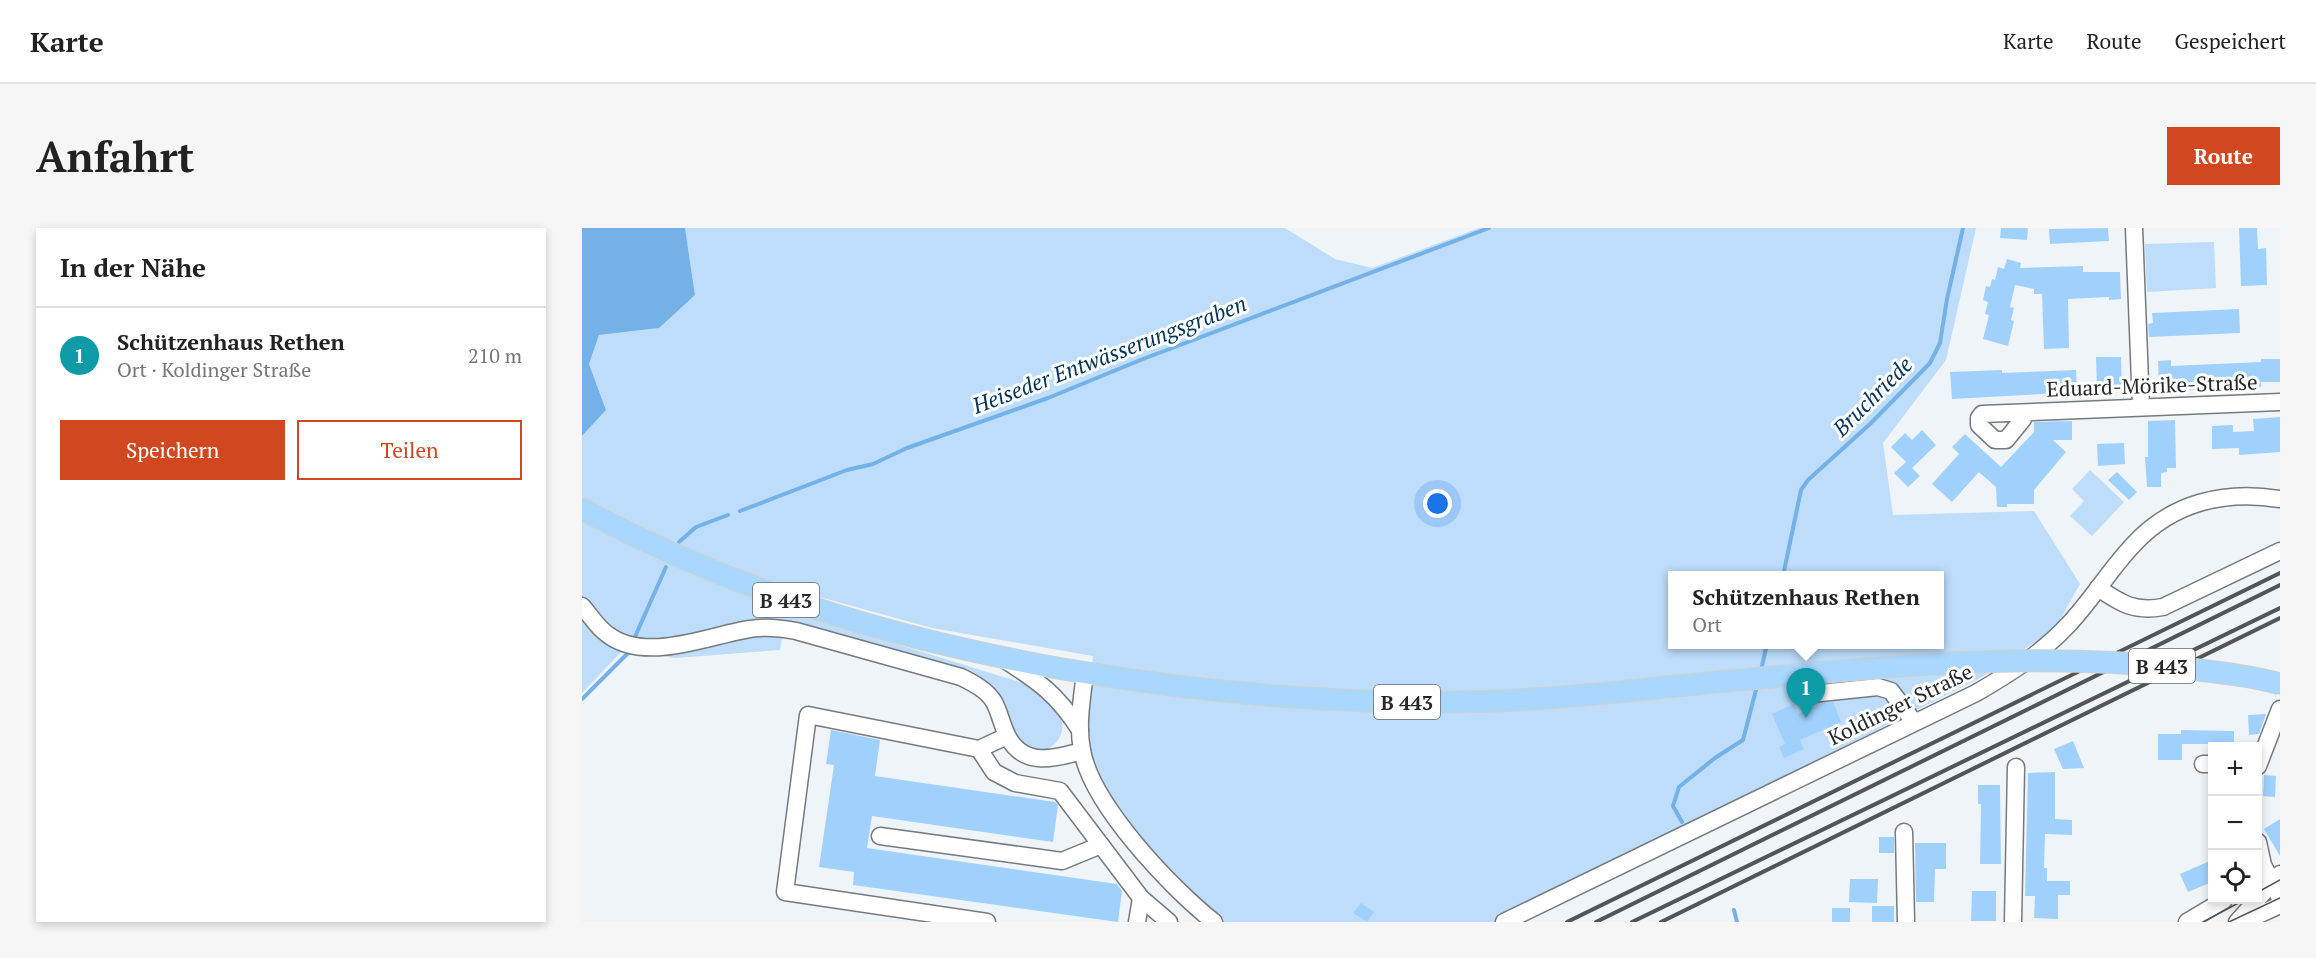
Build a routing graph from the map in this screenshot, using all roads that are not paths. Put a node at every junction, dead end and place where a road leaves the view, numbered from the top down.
1 (2134, 228) edge
2 (2280, 402) edge
3 (2141, 407) junction
4 (2025, 412) dead end
5 (2280, 499) edge
6 (582, 509) edge
7 (2280, 551) edge
8 (2098, 588) junction
9 (582, 606) edge
10 (1002, 658) junction
11 (1085, 673) junction
12 (2280, 684) edge
13 (1811, 694) dead end
14 (2280, 709) edge
15 (1914, 722) junction
16 (1080, 730) junction
17 (1007, 736) junction
18 (979, 749) junction
19 (1082, 751) junction
20 (2262, 753) edge
21 (2016, 768) dead end
22 (1904, 832) dead end
23 (880, 836) dead end
24 (1101, 845) junction
25 (2261, 850) edge
26 (2271, 882) edge
27 (1141, 898) junction
28 (2217, 904) edge
29 (2280, 905) edge
30 (987, 922) edge
31 (1137, 922) edge
32 (1169, 922) edge
33 (1214, 922) edge
34 (1504, 922) edge
35 (1906, 922) edge
36 (2013, 922) edge
37 (2187, 922) edge
38 (2237, 922) edge
39 (2243, 922) edge

1 - 3 street
2 - 3 street, Eduard-Mörike-Straße
3 - 4 street, Eduard-Mörike-Straße
5 - 8 street, Koldinger Straße
6 - 10 main road, B 443
7 - 8 street
8 - 15 street, Koldinger Straße
9 - 17 street
10 - 11 main road, B 443
10 - 16 street
11 - 12 main road, B 443, bridge
11 - 16 street
13 - 15 street
14 - 20 street
15 - 34 street, Koldinger Straße
16 - 19 street
17 - 18 street
17 - 19 street
18 - 24 street
18 - 30 street
19 - 33 street
21 - 36 street
22 - 35 street
23 - 24 street
24 - 27 street
25 - 26 street
26 - 38 street
27 - 31 street
27 - 32 street
28 - 37 street
29 - 39 street

